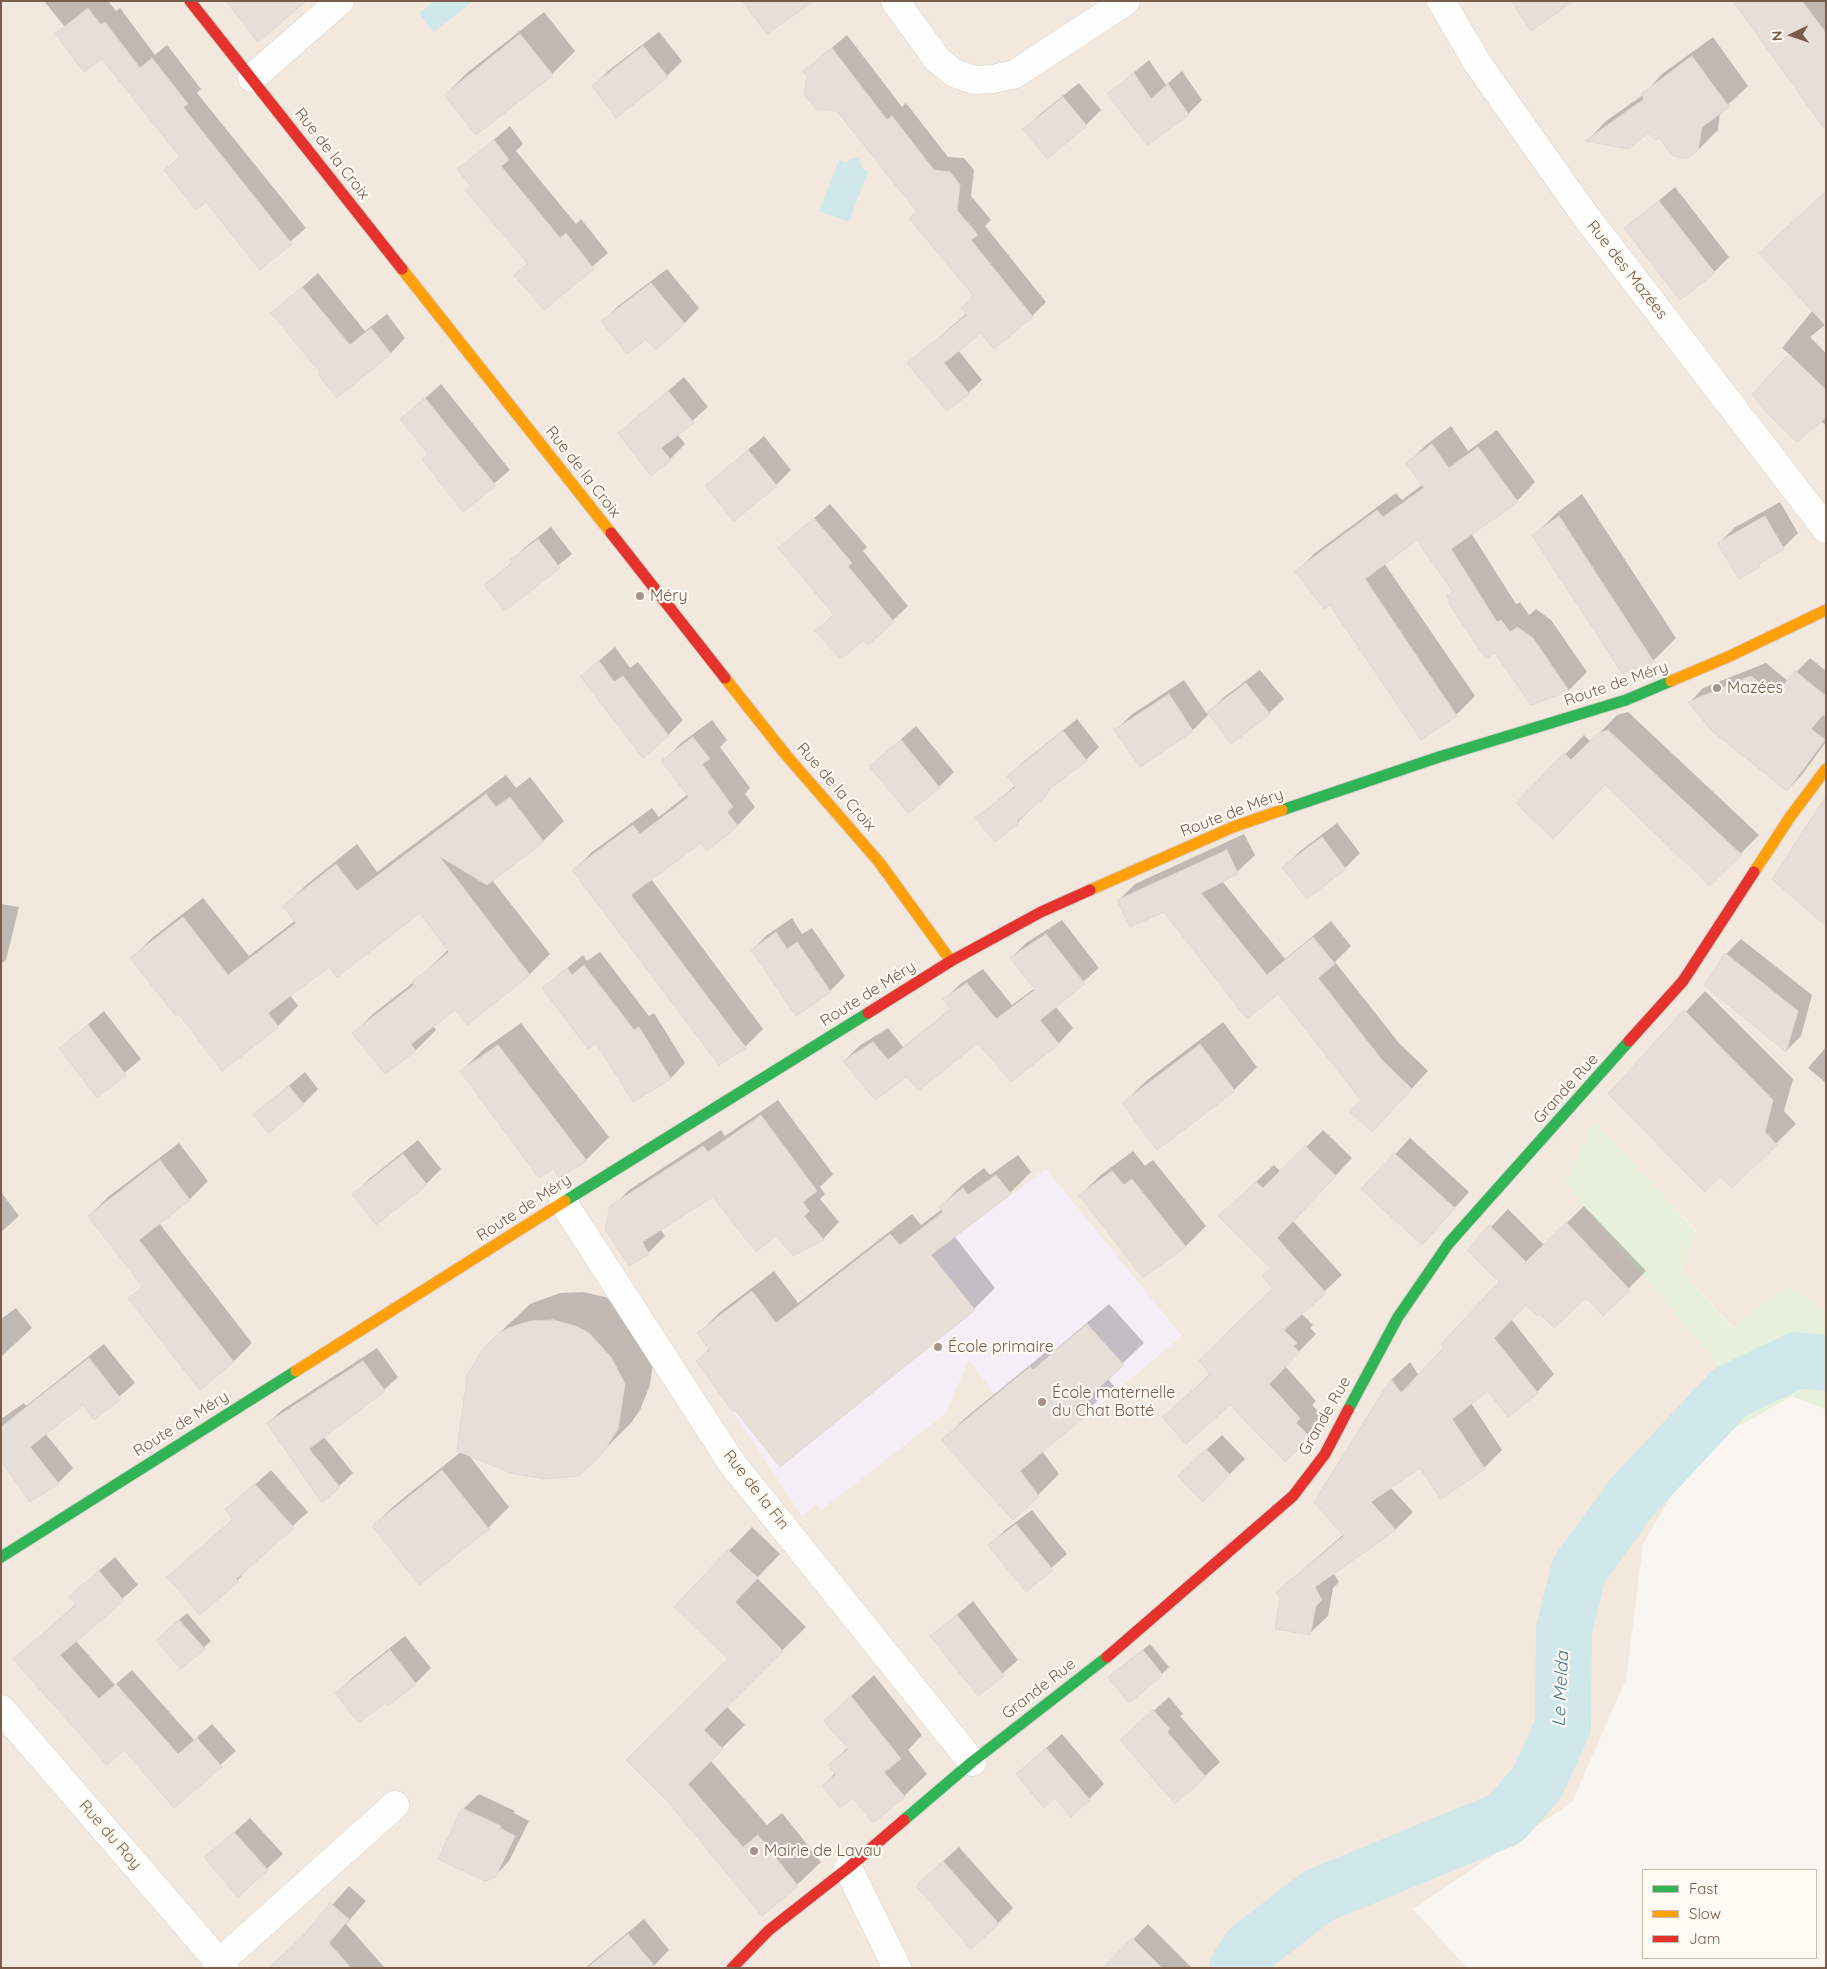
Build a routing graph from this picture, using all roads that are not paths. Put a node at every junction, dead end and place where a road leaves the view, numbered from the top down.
1 (190, 1) edge
2 (340, 1) edge
3 (895, 1) edge
4 (1126, 1) edge
5 (1441, 1) edge
6 (252, 78) junction
7 (1826, 529) edge
8 (1826, 610) edge
9 (1826, 769) edge
10 (951, 961) junction
11 (563, 1202) junction
12 (1, 1557) edge
13 (1, 1708) edge
14 (972, 1762) junction
15 (395, 1805) dead end
16 (848, 1868) junction
17 (222, 1965) edge
18 (732, 1968) edge
19 (898, 1968) edge

1 - 6 street, Rue de la Croix
2 - 6 street
3 - 4 street
5 - 7 street, Rue des Mazées
6 - 10 street, Rue de la Croix
8 - 10 street, Route de Méry
9 - 14 street, Grande Rue
10 - 11 street, Route de Méry
11 - 12 street, Route de Méry
11 - 14 street, Rue de la Fin
13 - 17 street, Rue du Roy
14 - 16 street, Grande Rue
15 - 17 street, Rue du Roy
16 - 18 street, Grande Rue
16 - 19 street

